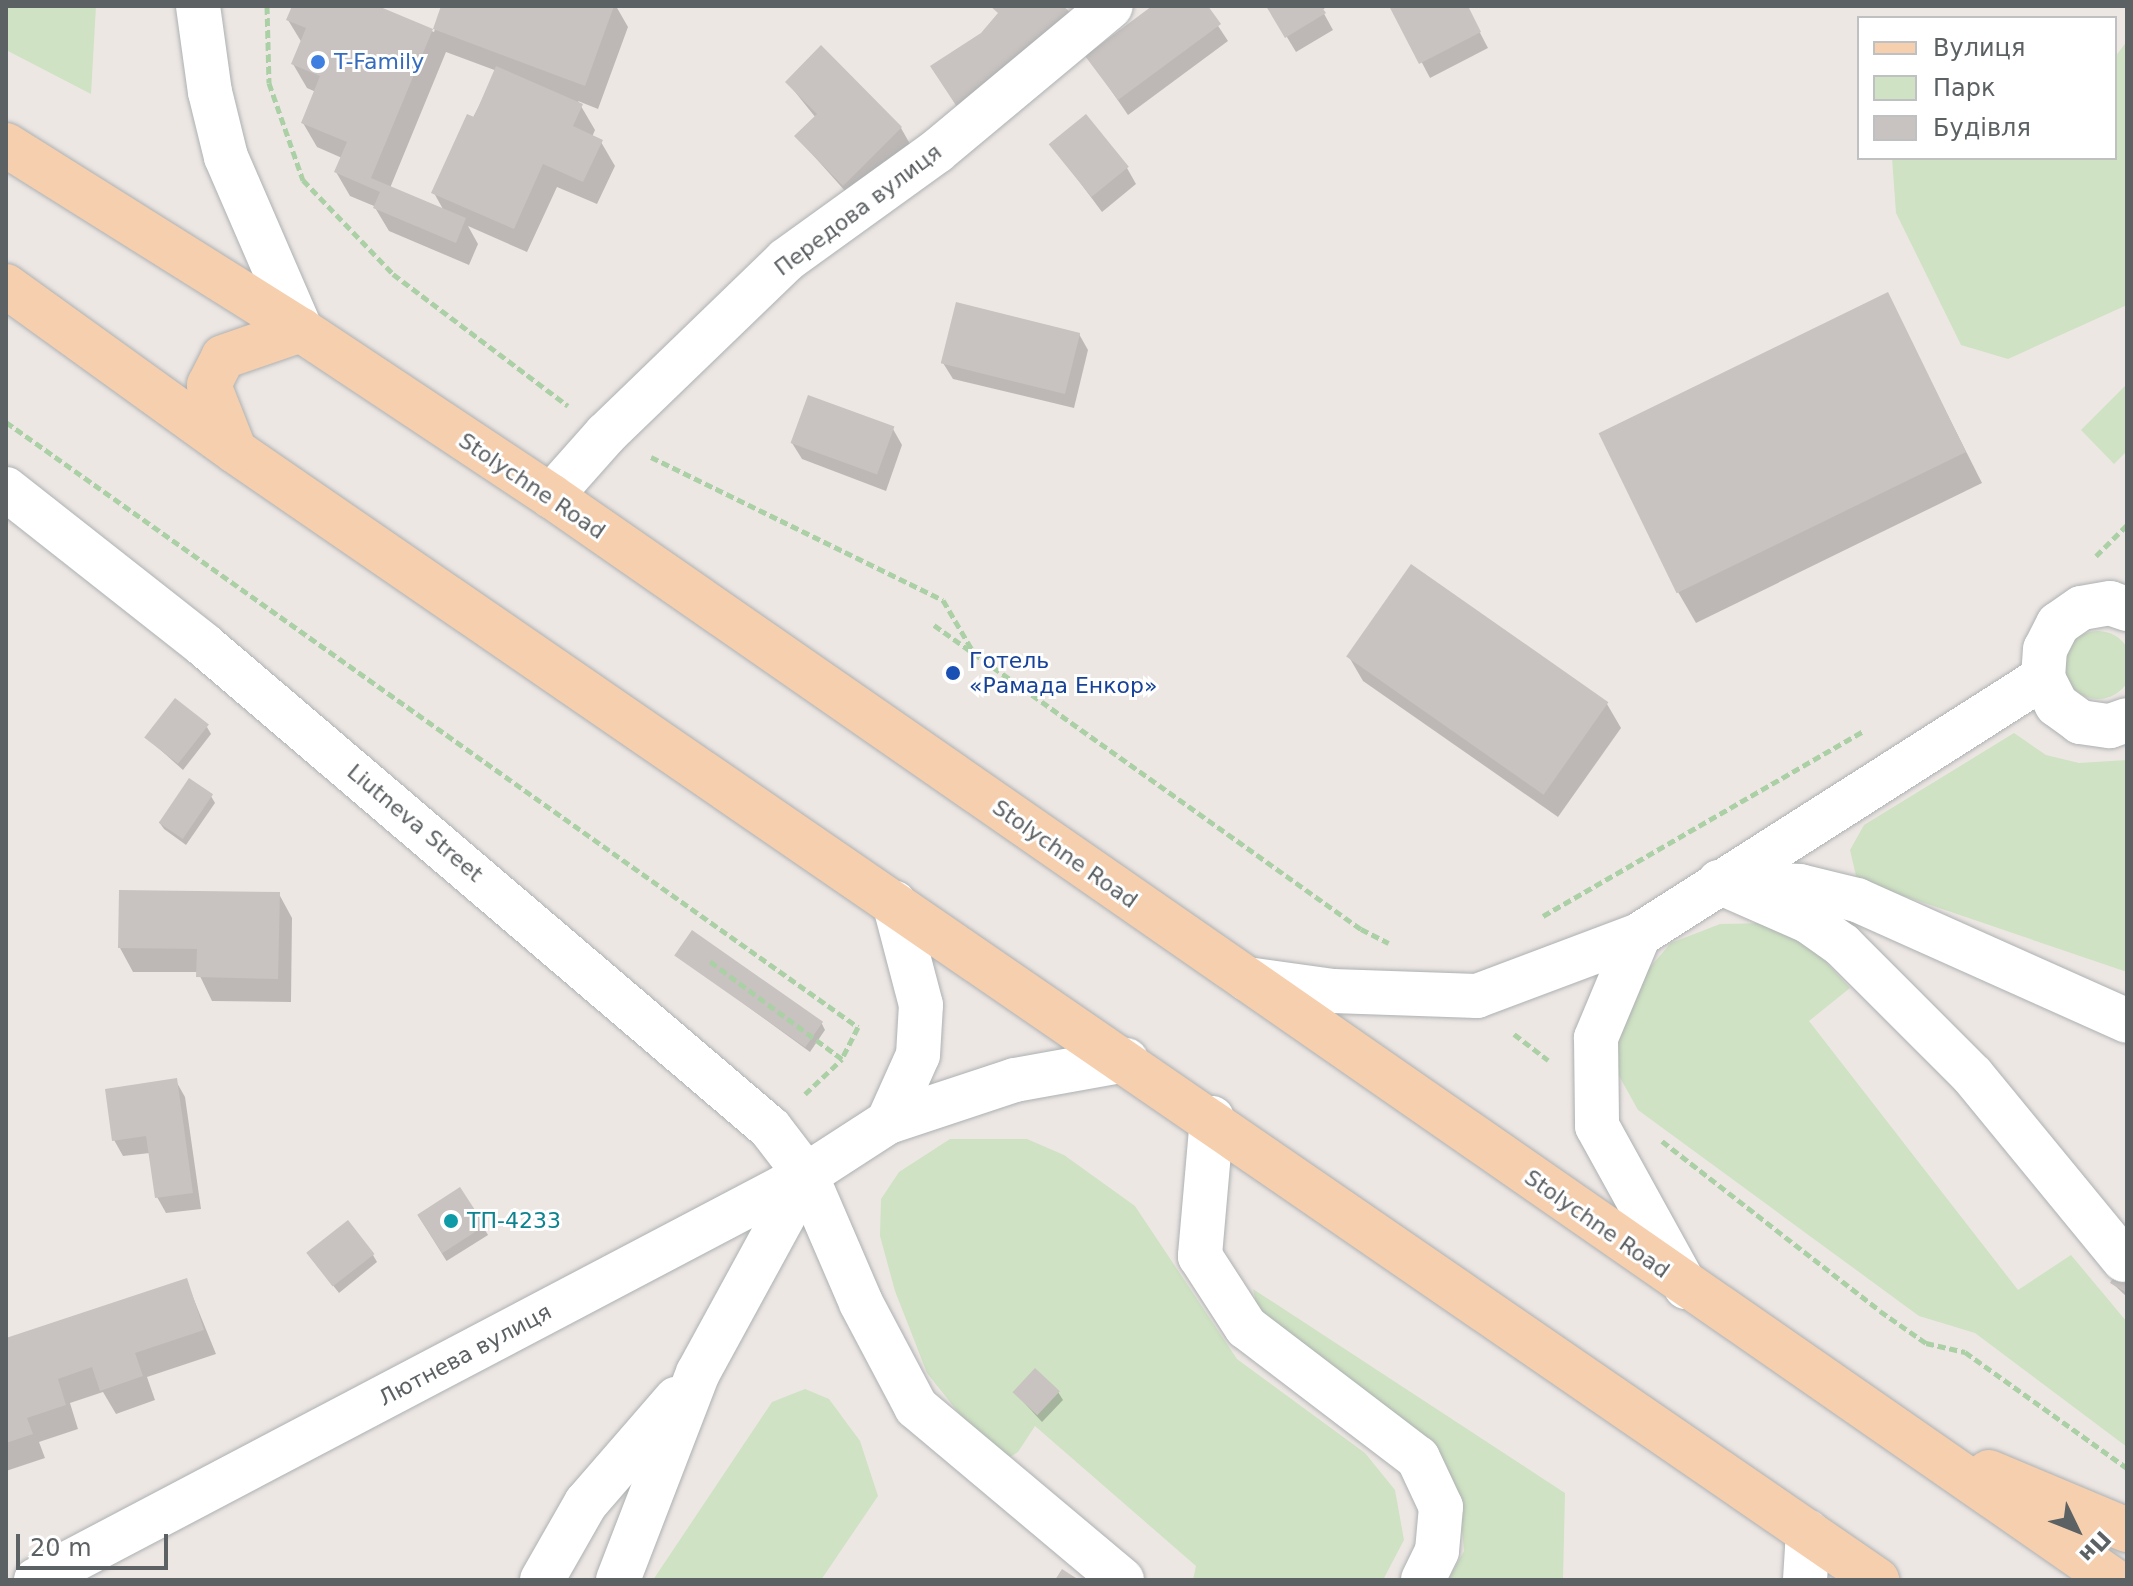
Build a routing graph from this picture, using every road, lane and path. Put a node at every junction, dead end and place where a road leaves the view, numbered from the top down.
1 (198, 6) edge
2 (267, 6) edge
3 (1111, 6) edge
4 (6, 145) edge
5 (6, 286) edge
6 (301, 330) junction
7 (6, 422) edge
8 (606, 434) junction
9 (235, 451) junction
10 (6, 489) edge
11 (551, 496) junction
12 (2127, 525) edge
13 (2084, 568) dead end
14 (2127, 609) edge
15 (934, 625) dead end
16 (976, 657) junction
17 (2043, 678) junction
18 (2127, 720) edge
19 (1876, 723) dead end
20 (1719, 882) junction
21 (894, 902) junction
22 (1537, 920) dead end
23 (1639, 935) junction
24 (1396, 947) dead end
25 (707, 959) dead end
26 (1247, 979) junction
27 (2127, 1021) edge
28 (1505, 1027) dead end
29 (842, 1059) junction
30 (1126, 1060) junction
31 (1555, 1066) dead end
32 (805, 1094) dead end
33 (1212, 1118) junction
34 (888, 1122) junction
35 (1659, 1138) dead end
36 (806, 1175) junction
37 (2124, 1260) dead end
38 (1686, 1287) junction
39 (698, 1373) junction
40 (1908, 1437) junction
41 (2127, 1468) edge
42 (2127, 1530) edge
43 (1808, 1532) junction
44 (36, 1580) edge
45 (542, 1580) edge
46 (618, 1580) edge
47 (1122, 1580) edge
48 (1423, 1580) edge
49 (1805, 1580) edge
50 (1877, 1580) edge
51 (2113, 1580) edge

1 - 6 street
2 - 8 path
3 - 8 street, Передова вулиця
4 - 6 main road, Stolychne Road
5 - 9 main road
6 - 9 main road
6 - 11 main road, Stolychne Road
7 - 29 path
8 - 11 street, Передова вулиця
8 - 16 path
9 - 21 main road
10 - 36 street, Liutneva Street
11 - 26 main road, Stolychne Road
12 - 13 path
14 - 17 street
15 - 16 path
16 - 24 path
17 - 18 street
17 - 20 street
19 - 22 path
20 - 23 street
20 - 27 street
20 - 37 street
21 - 30 main road
21 - 34 street
23 - 26 street
23 - 38 street
25 - 29 path
26 - 38 main road, Stolychne Road
28 - 31 path
29 - 32 path
30 - 33 main road
30 - 34 street, Лютнева вулиця
33 - 43 main road
33 - 48 street
34 - 36 street, Лютнева вулиця
35 - 41 path
36 - 39 street
36 - 44 street, Лютнева вулиця
36 - 47 street, Liutneva Street
38 - 40 main road, Stolychne Road
39 - 45 street
39 - 46 street
40 - 42 main road
40 - 51 main road, Stolychne Road
43 - 49 street
43 - 50 main road

